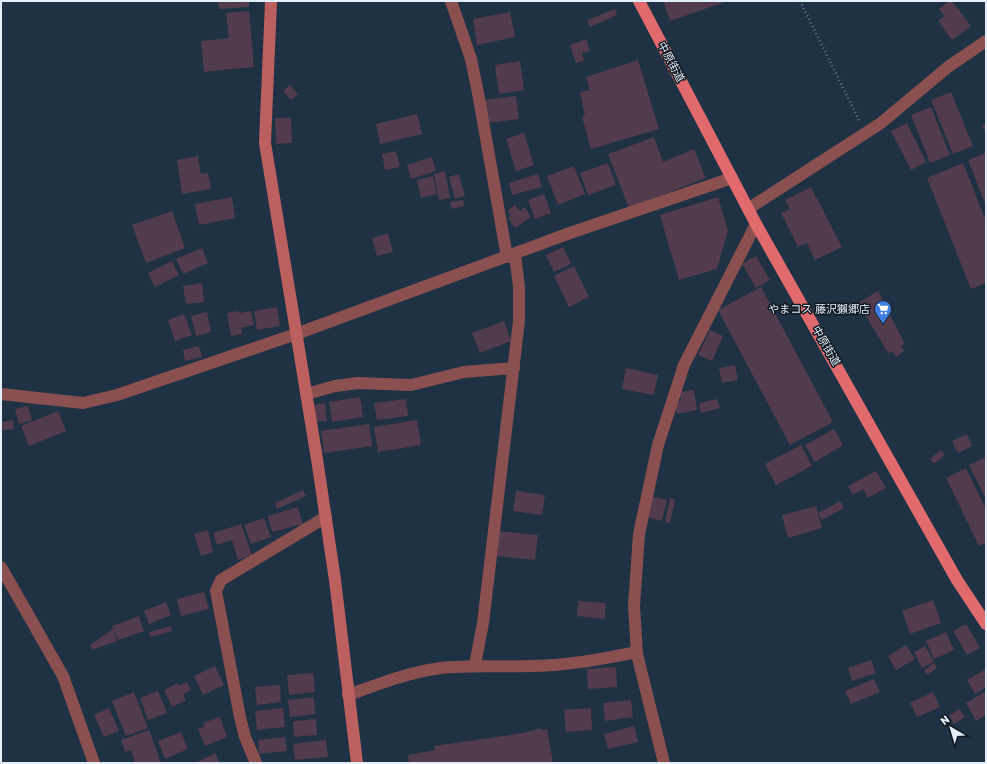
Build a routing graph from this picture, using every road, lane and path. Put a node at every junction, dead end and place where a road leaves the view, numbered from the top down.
1 (271, 1) edge
2 (451, 1) edge
3 (639, 1) edge
4 (800, 1) edge
5 (986, 41) edge
6 (866, 133) junction
7 (732, 178) junction
8 (748, 208) junction
9 (756, 224) junction
10 (511, 255) junction
11 (296, 334) junction
12 (514, 368) junction
13 (1, 394) edge
14 (306, 394) junction
15 (326, 517) junction
16 (1, 567) edge
17 (986, 624) edge
18 (637, 652) junction
19 (475, 665) junction
20 (348, 696) junction
21 (94, 763) edge
22 (256, 763) edge
23 (356, 763) edge
24 (664, 763) edge

1 - 11 street
2 - 10 street
3 - 7 main road, 中原街道
4 - 6 path
5 - 6 street
6 - 8 street
7 - 8 main road, 中原街道
7 - 10 street
8 - 9 main road, 中原街道
9 - 17 main road, 中原街道
9 - 18 street
10 - 11 street
10 - 12 street
11 - 13 street
11 - 14 street
12 - 14 street
12 - 19 street
14 - 15 street
15 - 20 street
15 - 22 street
16 - 21 street
18 - 19 street
18 - 24 street
19 - 20 street
20 - 23 street

